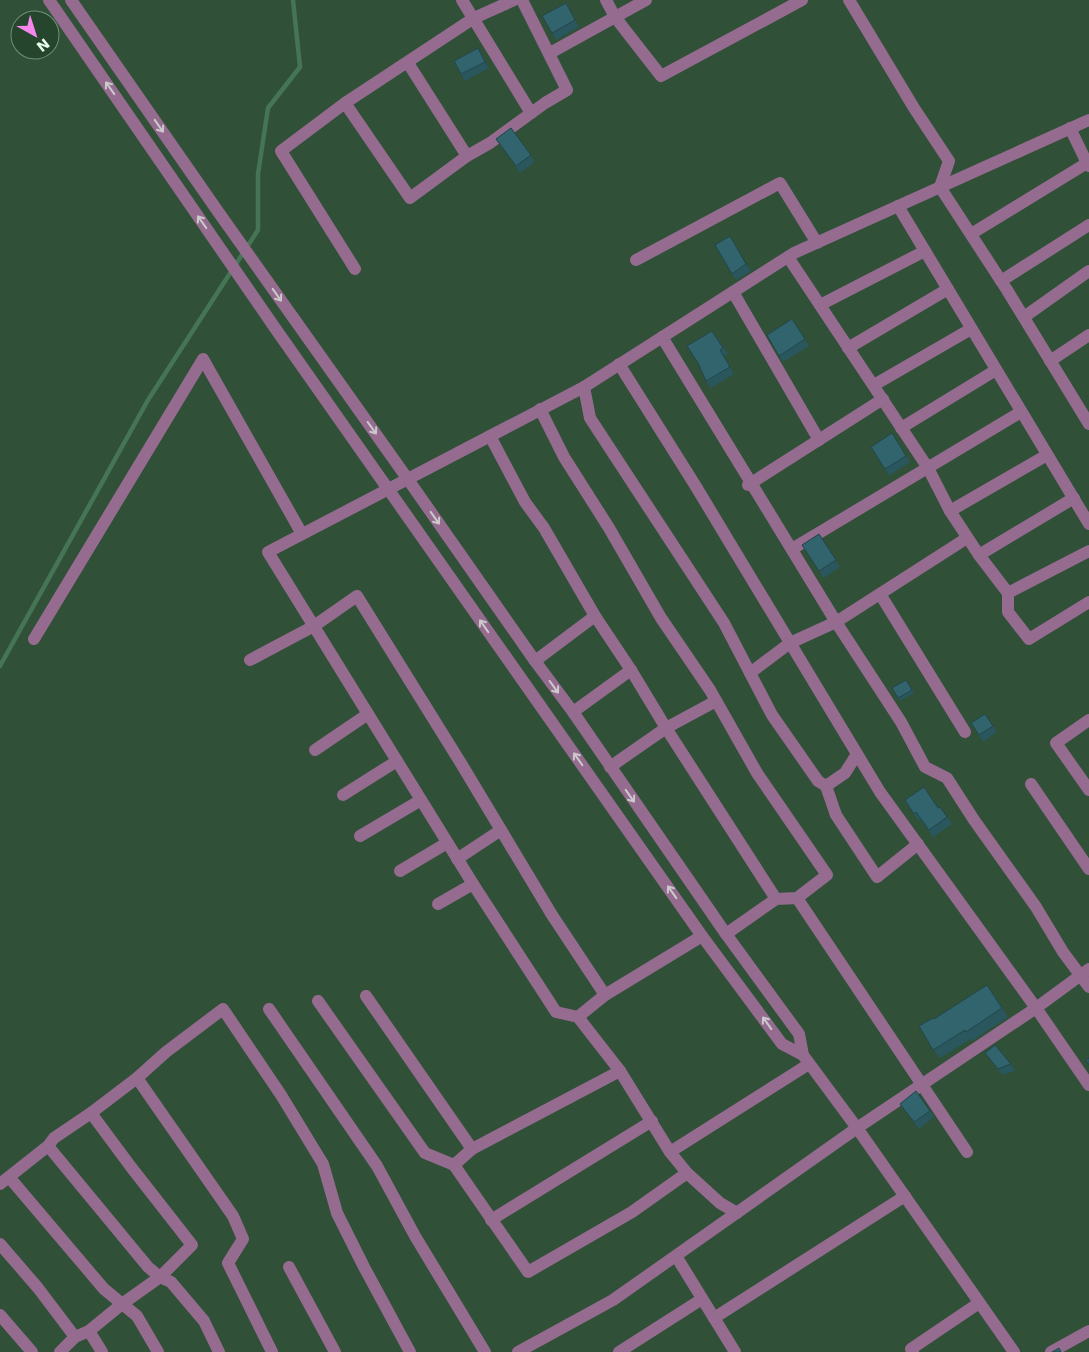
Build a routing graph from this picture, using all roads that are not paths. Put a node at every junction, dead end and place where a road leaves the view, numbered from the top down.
1 (49, 0) edge
2 (71, 0) edge
3 (462, 0) edge
4 (514, 0) edge
5 (522, 0) edge
6 (606, 0) edge
7 (646, 0) edge
8 (802, 0) edge
9 (848, 0) edge
10 (615, 17) junction
11 (474, 18) junction
12 (550, 53) junction
13 (408, 63) junction
14 (345, 103) junction
15 (531, 113) junction
16 (1089, 120) edge
17 (1070, 128) junction
18 (467, 156) junction
19 (1088, 164) edge
20 (940, 187) junction
21 (898, 206) junction
22 (1089, 225) edge
23 (971, 234) junction
24 (817, 243) junction
25 (925, 251) junction
26 (788, 257) junction
27 (636, 260) dead end
28 (355, 269) dead end
29 (1089, 271) edge
30 (1002, 281) junction
31 (948, 289) junction
32 (733, 292) junction
33 (820, 305) junction
34 (1024, 317) junction
35 (971, 328) junction
36 (1089, 335) edge
37 (662, 337) junction
38 (848, 348) junction
39 (1050, 361) junction
40 (619, 364) junction
41 (996, 370) junction
42 (874, 385) junction
43 (584, 387) junction
44 (883, 399) junction
45 (1084, 401) edge
46 (540, 409) junction
47 (1021, 412) junction
48 (1089, 424) edge
49 (901, 428) junction
50 (490, 436) junction
51 (819, 440) junction
52 (1047, 455) junction
53 (928, 468) junction
54 (407, 478) junction
55 (750, 484) junction
56 (387, 489) junction
57 (1074, 498) junction
58 (950, 511) junction
59 (1089, 524) edge
60 (302, 534) junction
61 (967, 538) junction
62 (792, 549) junction
63 (1089, 550) edge
64 (978, 555) junction
65 (1008, 593) junction
66 (880, 594) junction
67 (1089, 602) edge
68 (595, 616) junction
69 (836, 622) junction
70 (314, 626) junction
71 (34, 639) dead end
72 (790, 643) junction
73 (250, 660) dead end
74 (535, 661) junction
75 (631, 670) junction
76 (750, 672) junction
77 (716, 701) junction
78 (573, 712) junction
79 (368, 714) junction
80 (1089, 720) edge
81 (666, 728) junction
82 (965, 732) dead end
83 (315, 750) dead end
84 (857, 754) junction
85 (397, 761) junction
86 (610, 767) junction
87 (1030, 784) dead end
88 (826, 786) junction
89 (1089, 790) edge
90 (343, 795) dead end
91 (421, 800) junction
92 (501, 830) junction
93 (360, 836) dead end
94 (447, 843) junction
95 (918, 844) junction
96 (458, 859) junction
97 (1089, 870) edge
98 (400, 871) dead end
99 (473, 884) junction
100 (797, 898) junction
101 (776, 899) junction
102 (438, 904) dead end
103 (726, 934) junction
104 (702, 936) junction
105 (1085, 973) edge
106 (1089, 987) edge
107 (605, 995) junction
108 (366, 996) dead end
109 (318, 1001) dead end
110 (1036, 1008) junction
111 (268, 1010) dead end
112 (578, 1017) junction
113 (806, 1060) junction
114 (620, 1072) junction
115 (137, 1078) junction
116 (1089, 1084) edge
117 (922, 1085) junction
118 (92, 1113) junction
119 (652, 1121) junction
120 (857, 1128) junction
121 (48, 1146) junction
122 (472, 1149) junction
123 (670, 1152) junction
124 (967, 1152) dead end
125 (454, 1165) junction
126 (687, 1173) junction
127 (5, 1181) edge
128 (905, 1196) junction
129 (737, 1213) junction
130 (491, 1220) junction
131 (0, 1244) edge
132 (676, 1256) junction
133 (289, 1267) dead end
134 (160, 1276) junction
135 (702, 1299) junction
136 (980, 1303) junction
137 (122, 1304) junction
138 (0, 1316) edge
139 (714, 1318) junction
140 (89, 1332) junction
141 (1089, 1332) edge
142 (75, 1337) junction
143 (909, 1351) edge
144 (32, 1352) edge
145 (60, 1352) edge
146 (102, 1352) edge
147 (158, 1352) edge
148 (219, 1352) edge
149 (272, 1352) edge
150 (335, 1352) edge
151 (410, 1352) edge
152 (485, 1352) edge
153 (518, 1352) edge
154 (619, 1352) edge
155 (735, 1352) edge
156 (1014, 1352) edge
157 (1051, 1352) edge

56 -> 1 street
2 -> 54 street
3 - 11 street
4 - 11 street
5 - 12 street
6 - 10 street
7 - 10 street
8 - 10 street
9 - 20 street
10 - 12 street
11 - 13 street
11 - 15 street
12 - 15 street
13 - 14 street
13 - 18 street
14 - 18 street
14 - 28 street
15 - 18 street
16 - 17 street
17 - 19 street
17 - 20 street
19 - 23 street
20 - 21 street
20 - 23 street
21 - 24 street
21 - 25 street
22 - 30 street
23 - 30 street
24 - 26 street
24 - 27 street
25 - 31 street
25 - 33 street
26 - 32 street
26 - 33 street
29 - 34 street
30 - 34 street
31 - 35 street
31 - 38 street
32 - 37 street
32 - 51 street
33 - 38 street
34 - 39 street
35 - 41 street
35 - 42 street
36 - 39 street
37 - 40 street
37 - 55 street
38 - 42 street
39 - 45 street
40 - 43 street
40 - 72 street
41 - 47 street
41 - 49 street
42 - 44 street
43 - 46 street
43 - 76 street
44 - 49 street
44 - 51 street
45 - 48 street
46 - 50 street
46 - 77 street
47 - 52 street
47 - 53 street
49 - 53 street
50 - 54 street
50 - 68 street
51 - 55 street
52 - 57 street
52 - 58 street
53 - 58 street
53 - 62 street
54 - 56 street
54 -> 74 street
55 - 62 street
56 - 60 street
104 -> 56 street
57 - 59 street
57 - 64 street
58 - 61 street
60 - 70 street
60 - 71 street
61 - 64 street
61 - 66 street
62 - 69 street
63 - 65 street
64 - 65 street
65 - 67 street
66 - 69 street
66 - 82 street
68 - 74 street
68 - 75 street
69 - 72 street
69 - 105 street
70 - 73 street
70 - 79 street
70 - 92 street
72 - 76 street
72 - 84 street
74 -> 78 street
75 - 78 street
75 - 81 street
76 - 88 street
77 - 81 street
77 - 100 street
78 - 86 street
79 - 83 street
79 - 85 street
80 - 89 street
81 - 86 street
81 - 101 street
84 - 88 street
84 - 95 street
85 - 90 street
85 - 91 street
86 -> 103 street
87 - 97 street
88 - 95 street
91 - 93 street
91 - 94 street
92 - 96 street
92 - 107 street
94 - 96 street
94 - 98 street
95 - 110 street
96 - 99 street
99 - 102 street
99 - 112 street
100 - 101 street
100 - 117 street
101 - 103 street
103 - 113 street
104 - 107 street
113 -> 104 street
105 - 106 street
105 - 110 street
107 - 112 street
108 - 122 street
109 - 125 street
110 - 116 street
110 - 117 street
111 - 152 street
112 - 114 street
113 - 120 street
113 - 123 street
114 - 119 street
114 - 122 street
115 - 118 street
115 - 149 street
115 - 151 street
117 - 120 street
117 - 124 street
118 - 121 street
118 - 134 street
119 - 123 street
119 - 130 street
120 - 128 street
120 - 129 street
121 - 127 street
121 - 134 street
122 - 125 street
123 - 126 street
125 - 130 street
126 - 129 street
126 - 130 street
127 - 137 street
128 - 136 street
128 - 139 street
129 - 132 street
131 - 142 street
132 - 135 street
132 - 153 street
133 - 150 street
134 - 137 street
134 - 148 street
135 - 139 street
135 - 154 street
136 - 143 street
136 - 156 street
137 - 140 street
137 - 147 street
138 - 144 street
139 - 155 street
140 - 142 street
140 - 146 street
141 - 157 street
142 - 145 street

